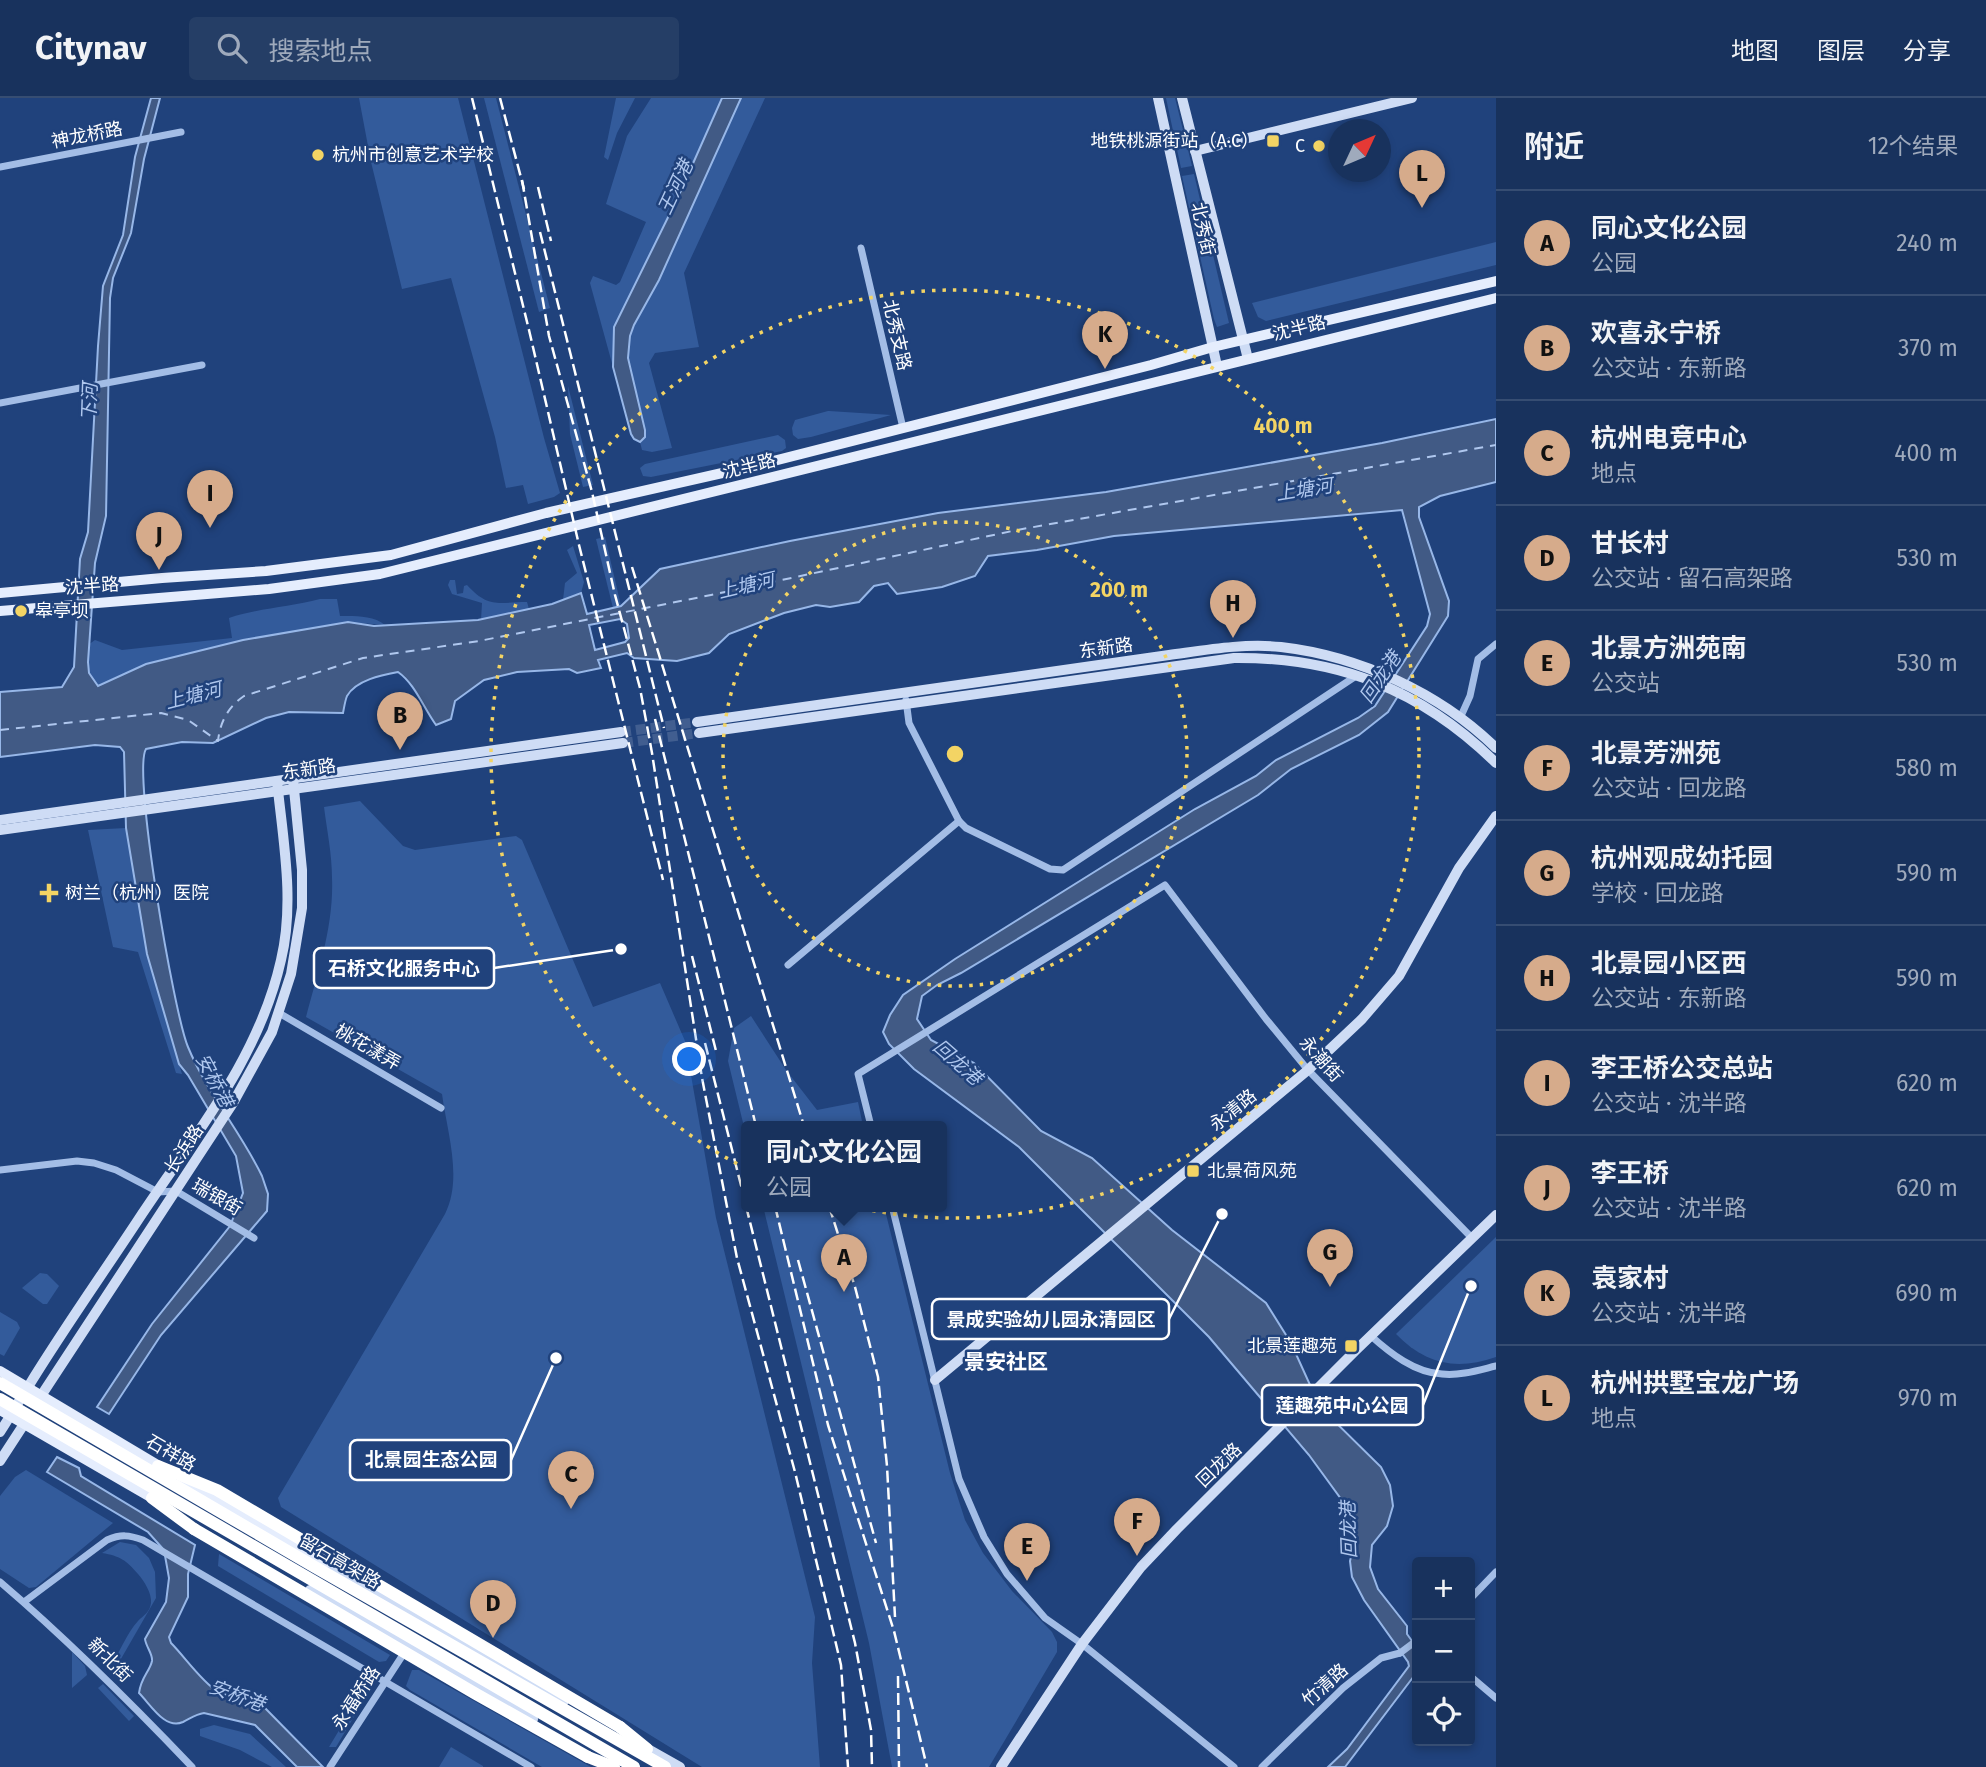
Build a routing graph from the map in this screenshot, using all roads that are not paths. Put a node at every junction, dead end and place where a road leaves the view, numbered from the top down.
1 (1158, 98) edge
2 (1182, 98) edge
3 (1412, 98) edge
4 (181, 132) dead end
5 (1195, 150) junction
6 (0, 167) edge
7 (861, 248) dead end
8 (1496, 281) edge
9 (1496, 298) edge
10 (1243, 341) junction
11 (1213, 347) junction
12 (1248, 359) junction
13 (202, 365) dead end
14 (1217, 366) junction
15 (0, 403) edge
16 (903, 428) junction
17 (0, 593) edge
18 (0, 611) edge
19 (1496, 644) edge
20 (1356, 676) junction
21 (1385, 681) junction
22 (1407, 692) junction
23 (906, 698) junction
24 (1461, 716) junction
25 (698, 728) tunnel mouth
26 (622, 738) tunnel mouth
27 (1496, 748) edge
28 (1496, 763) edge
29 (293, 783) junction
30 (278, 785) junction
31 (123, 807) junction
32 (1496, 816) edge
33 (0, 820) edge
34 (959, 821) junction
35 (0, 830) edge
36 (788, 965) dead end
37 (279, 1013) junction
38 (1308, 1070) junction
39 (441, 1108) dead end
40 (871, 1121) edge
41 (0, 1170) edge
42 (176, 1191) junction
43 (158, 1192) junction
44 (893, 1212) edge
45 (1496, 1216) edge
46 (254, 1238) dead end
47 (1472, 1238) junction
48 (1371, 1336) junction
49 (1496, 1366) edge
50 (0, 1371) edge
51 (935, 1380) junction
52 (0, 1383) edge
53 (28, 1387) junction
54 (41, 1395) junction
55 (0, 1399) edge
56 (0, 1410) edge
57 (10, 1417) junction
58 (24, 1425) junction
59 (0, 1432) edge
60 (0, 1461) edge
61 (158, 1466) junction
62 (152, 1498) junction
63 (325, 1563) joint
64 (1496, 1572) edge
65 (0, 1582) edge
66 (1475, 1594) edge
67 (24, 1602) junction
68 (1082, 1644) junction
69 (1412, 1644) edge
70 (408, 1647) junction
71 (1475, 1680) edge
72 (385, 1682) junction
73 (1496, 1698) edge
74 (192, 1767) edge
75 (330, 1767) edge
76 (531, 1767) edge
77 (614, 1767) edge
78 (634, 1767) edge
79 (667, 1767) edge
80 (680, 1767) edge
81 (1001, 1767) edge
82 (1234, 1767) edge
83 (1262, 1767) edge

1 - 11 main road, 北秀街
2 - 5 main road, 北秀街
3 - 5 main road
4 - 6 street, 神龙桥路
5 - 10 main road, 北秀街
7 - 16 street, 北秀支路
8 - 10 main road, 沈半路
9 - 12 main road, 沈半路
10 - 11 main road, 沈半路
10 - 12 main road, 北秀街
11 - 14 main road, 北秀街
11 - 16 main road, 沈半路
12 - 14 main road, 沈半路
13 - 15 street
14 - 18 main road, 沈半路
16 - 17 main road, 沈半路
19 - 24 street
20 - 21 main road, 东新路
20 - 23 main road, 东新路
20 - 34 street
21 - 22 main road, 东新路
21 - 23 main road, 东新路
22 - 24 main road, 东新路
22 - 28 main road, 东新路
23 - 25 main road, 东新路
23 - 34 street
24 - 27 main road, 东新路
26 - 29 main road, 东新路
29 - 30 main road, 东新路
29 - 37 main road, 长浜路
30 - 31 main road, 东新路
30 - 43 main road, 长浜路
31 - 33 main road, 东新路
31 - 35 main road, 东新路
32 - 38 main road, 永清路
34 - 36 street
37 - 39 street, 桃花漾弄
37 - 42 main road, 长浜路
38 - 40 street, 永潮街
38 - 47 street, 永潮街
38 - 51 main road, 永清路
41 - 43 street
42 - 43 street, 瑞银街
42 - 46 street, 瑞银街
42 - 54 main road, 长浜路
43 - 53 main road, 长浜路
44 - 51 street
45 - 47 main road, 回龙路
47 - 48 main road, 回龙路
48 - 49 street
48 - 68 main road, 回龙路
50 - 53 main road, 石祥路
51 - 68 street
52 - 79 highway, 留石高架路, bridge
53 - 54 main road, 石祥路
53 - 57 main road, 长浜路
54 - 58 main road, 长浜路
54 - 61 main road, 石祥路
55 - 78 highway, 留石高架路, bridge
56 - 57 main road
57 - 58 main road
57 - 59 main road, 长浜路
58 - 60 main road, 长浜路
58 - 62 main road
61 - 63 main road, 石祥路
61 - 79 highway, bridge
62 - 70 main road
62 - 77 highway, bridge
63 - 80 main road
64 - 66 street
65 - 67 street, 新北街
67 - 72 street
67 - 74 street, 新北街
68 - 81 main road, 回龙路
68 - 82 street
69 - 83 street, 竹清路, bridge
70 - 72 street, 永福桥路
70 - 77 main road
71 - 73 street
72 - 75 street, 永福桥路
72 - 76 street

